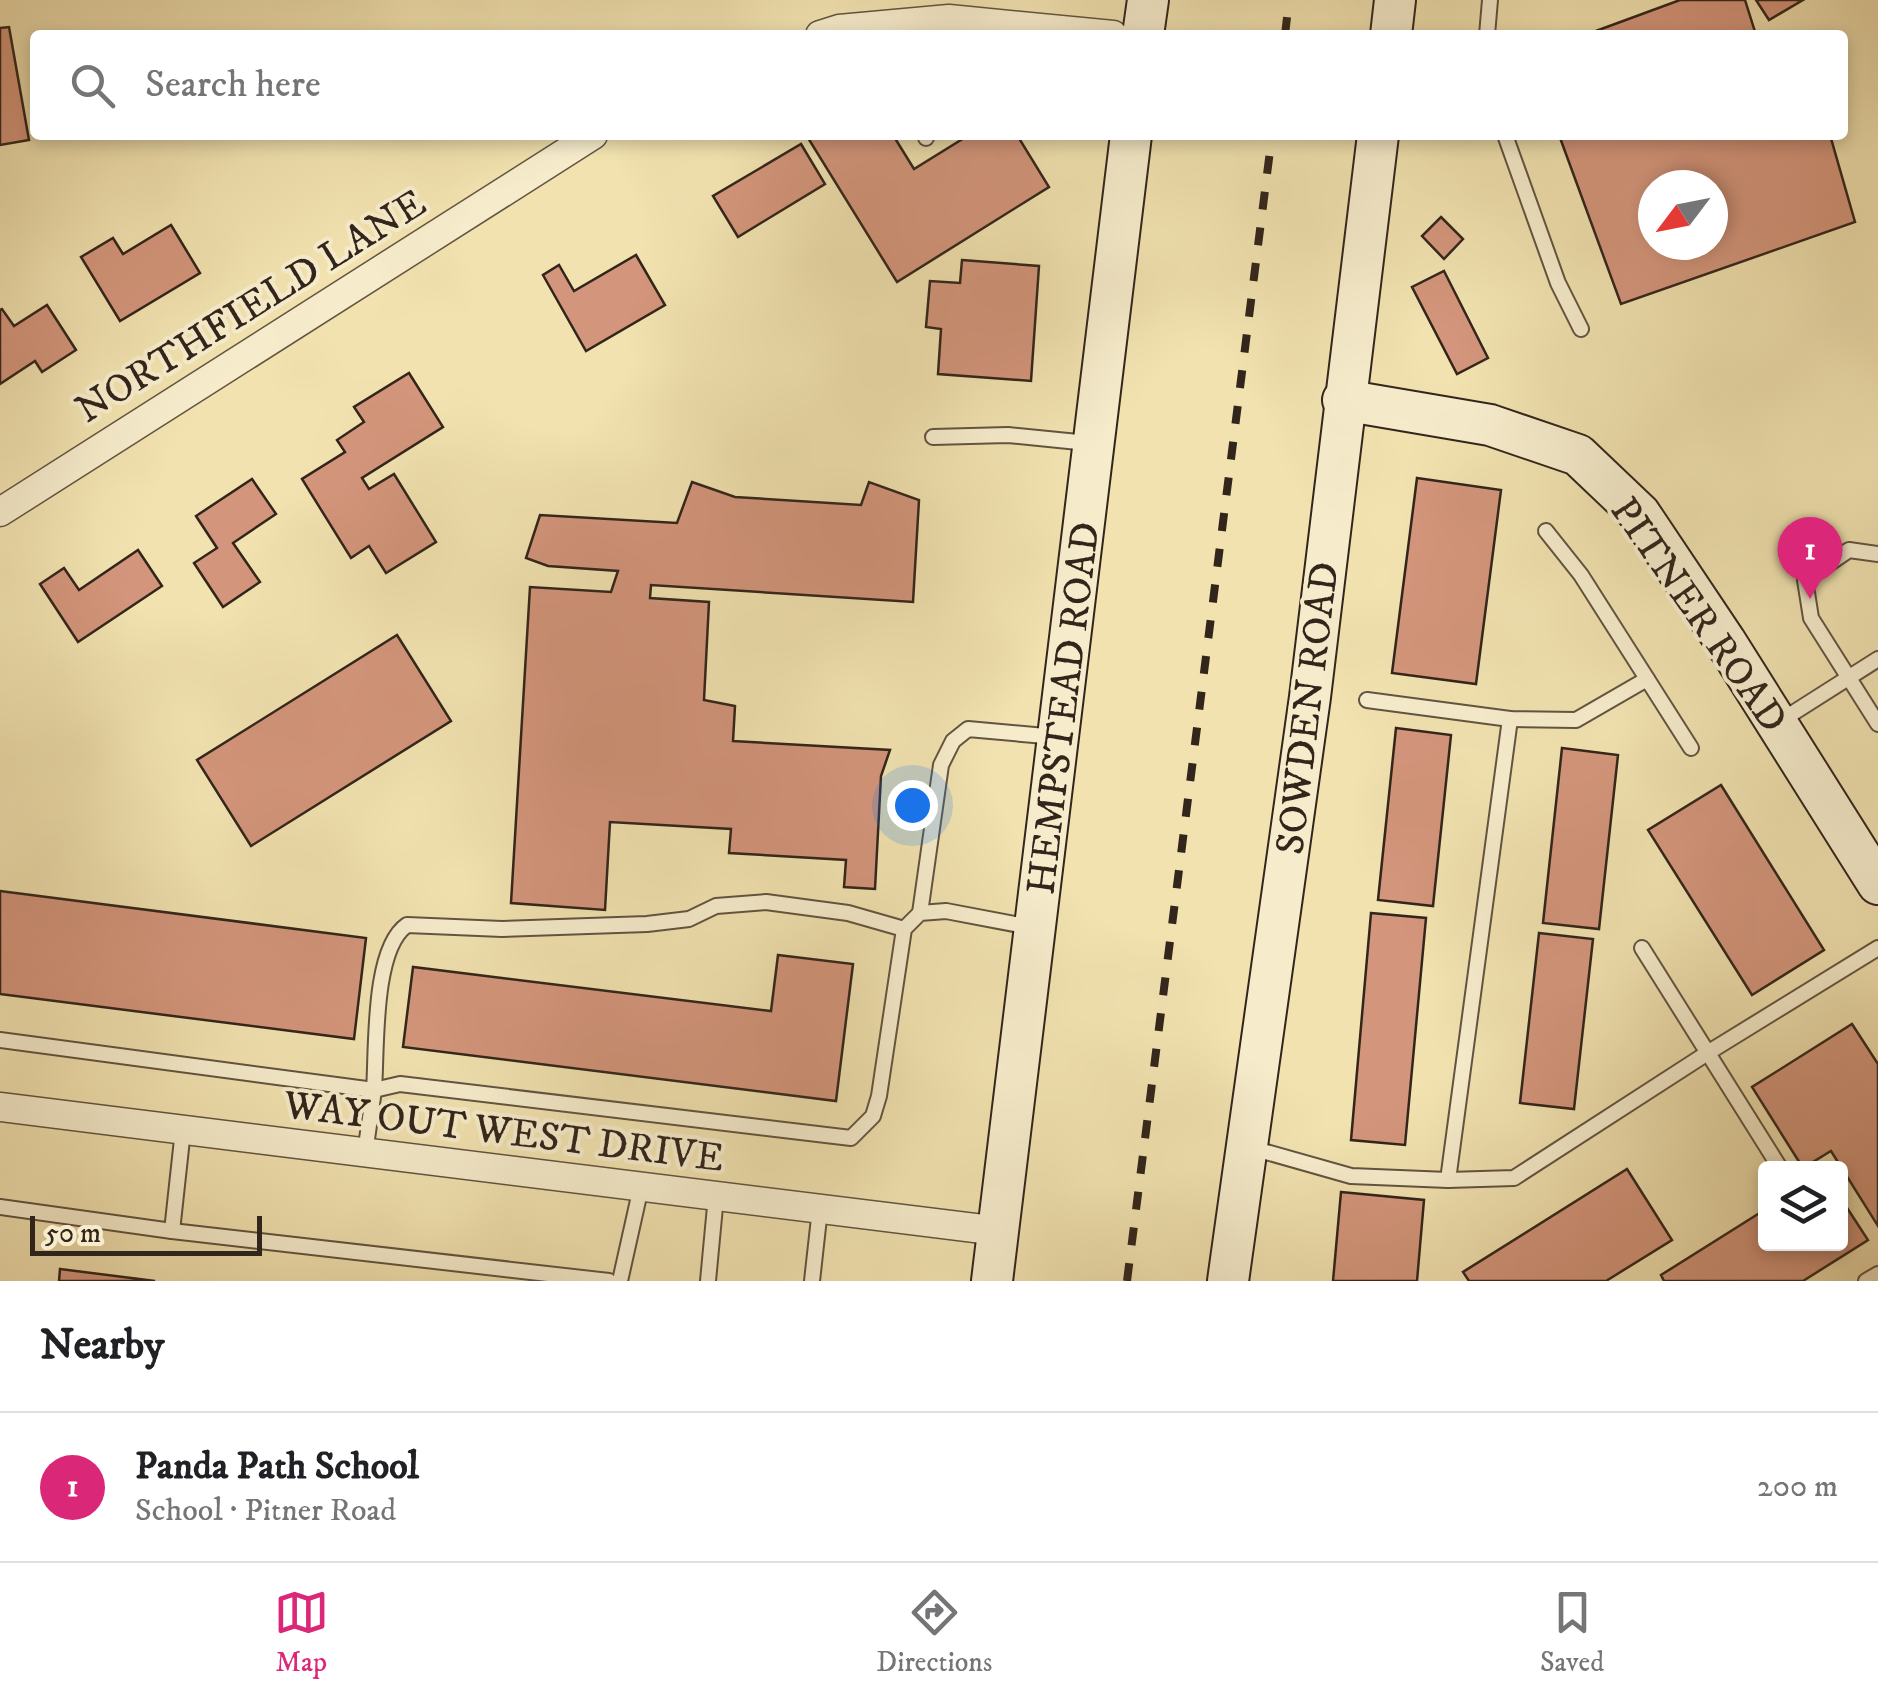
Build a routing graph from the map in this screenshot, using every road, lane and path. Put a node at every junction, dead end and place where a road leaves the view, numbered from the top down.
1 (1148, 0) edge
2 (1395, 0) edge
3 (1490, 0) edge
4 (929, 28) edge
5 (837, 30) edge
6 (1062, 30) edge
7 (1144, 30) edge
8 (1391, 30) edge
9 (1487, 30) edge
10 (585, 140) edge
11 (1130, 140) edge
12 (1377, 140) edge
13 (1507, 140) edge
14 (1580, 328) dead end
15 (1343, 400) junction
16 (933, 437) dead end
17 (1094, 444) junction
18 (0, 512) edge
19 (1546, 531) dead end
20 (1878, 554) edge
21 (1878, 659) edge
22 (1848, 678) junction
23 (1647, 680) junction
24 (1367, 700) dead end
25 (1510, 719) junction
26 (1777, 724) junction
27 (1878, 724) edge
28 (1058, 737) junction
29 (1691, 748) dead end
30 (1878, 884) edge
31 (920, 913) junction
32 (1036, 928) junction
33 (904, 929) junction
34 (1642, 948) dead end
35 (1878, 948) edge
36 (0, 1040) edge
37 (1708, 1052) junction
38 (374, 1090) junction
39 (0, 1107) edge
40 (183, 1130) junction
41 (1246, 1146) junction
42 (365, 1153) junction
43 (1776, 1161) edge
44 (1448, 1180) junction
45 (641, 1187) junction
46 (716, 1196) junction
47 (0, 1207) edge
48 (820, 1209) junction
49 (999, 1231) junction
50 (172, 1232) junction
51 (1878, 1274) edge
52 (610, 1281) edge
53 (620, 1281) edge
54 (708, 1281) edge
55 (812, 1281) edge
56 (992, 1281) edge
57 (1228, 1281) edge
58 (1866, 1281) edge

1 - 7 street
2 - 8 street
3 - 9 lane
4 - 5 street
4 - 6 street
10 - 18 street, NORTHFIELD LANE
11 - 17 street, HEMPSTEAD ROAD
12 - 15 street, SOWDEN ROAD
13 - 14 lane
15 - 26 street, PITNER ROAD
15 - 41 street, SOWDEN ROAD
16 - 17 lane
17 - 28 street, HEMPSTEAD ROAD
19 - 23 lane
20 - 22 lane
21 - 22 lane
22 - 26 lane
22 - 27 lane
23 - 25 lane
23 - 29 lane
24 - 25 lane
25 - 44 lane
26 - 30 street, PITNER ROAD
28 - 31 lane
28 - 32 street, HEMPSTEAD ROAD
31 - 32 lane
31 - 33 lane
32 - 49 street, HEMPSTEAD ROAD
33 - 38 lane
33 - 38 lane
34 - 37 lane
35 - 37 lane
36 - 38 lane
37 - 43 lane
37 - 44 lane
38 - 42 lane
39 - 40 street, WAY OUT WEST DRIVE
40 - 42 street, WAY OUT WEST DRIVE
40 - 50 lane
41 - 44 lane
41 - 57 street, SOWDEN ROAD
42 - 45 street, WAY OUT WEST DRIVE
45 - 46 street, WAY OUT WEST DRIVE
45 - 53 lane
46 - 48 street, WAY OUT WEST DRIVE
46 - 54 lane
47 - 50 lane
48 - 49 street, WAY OUT WEST DRIVE
48 - 55 lane
49 - 56 street, HEMPSTEAD ROAD
50 - 52 lane
51 - 58 lane

